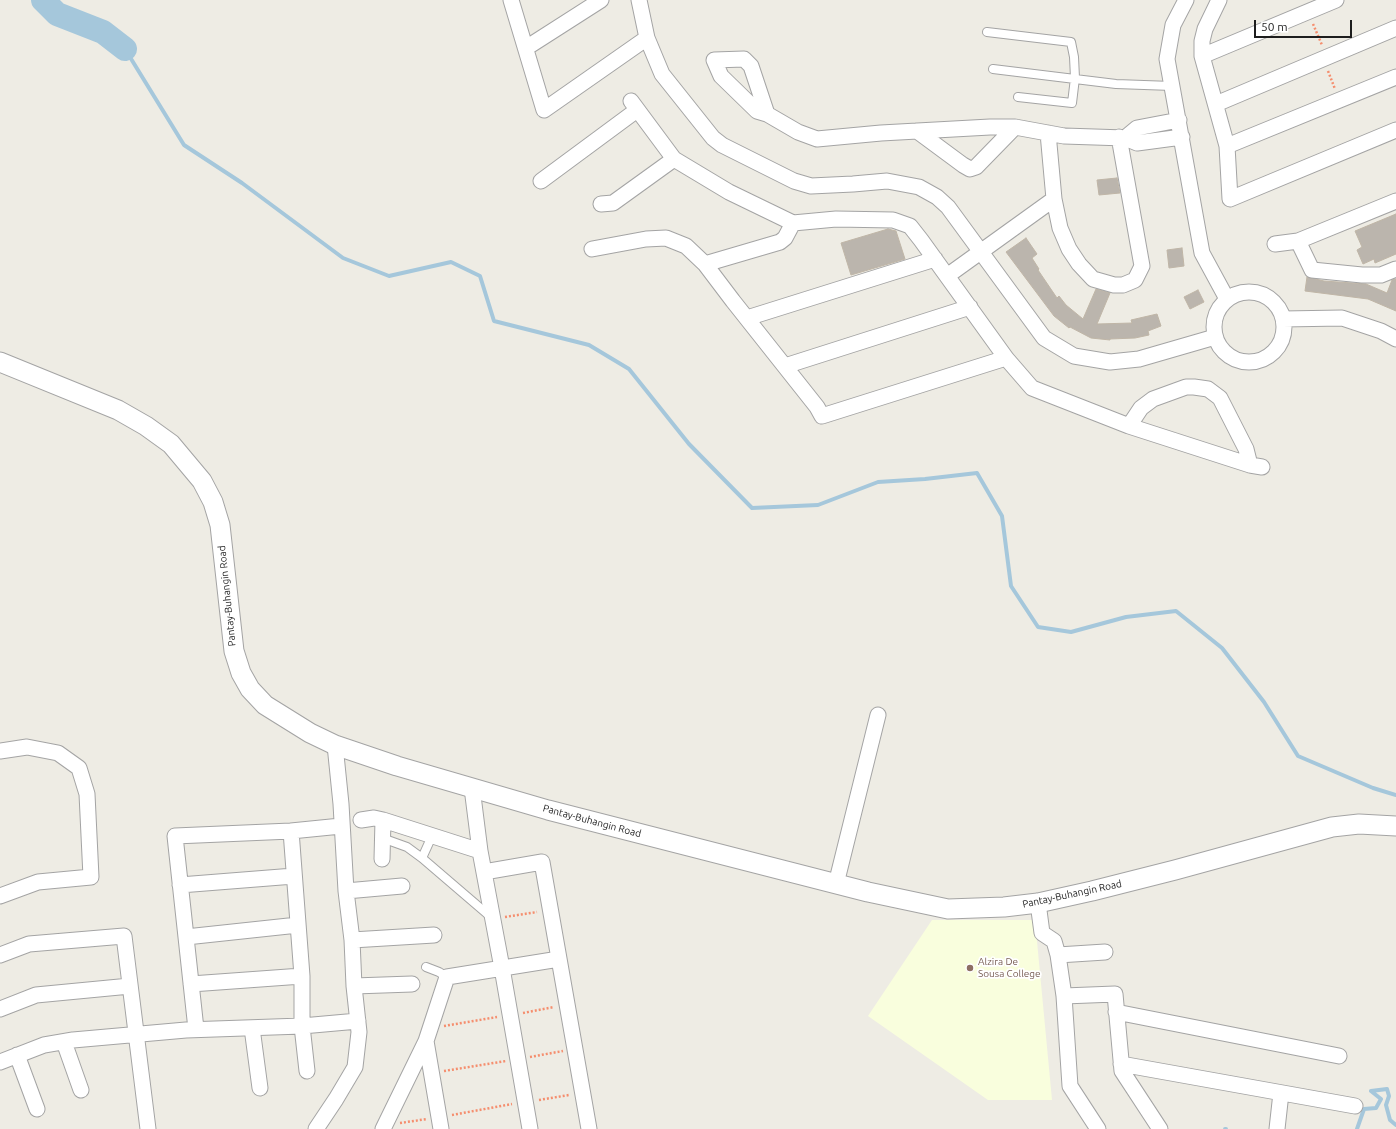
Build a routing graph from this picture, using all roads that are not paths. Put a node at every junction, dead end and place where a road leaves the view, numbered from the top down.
1 (511, 0) edge
2 (601, 0) edge
3 (639, 0) edge
4 (1186, 0) edge
5 (1219, 0) edge
6 (1336, 0) edge
7 (1396, 28) edge
8 (987, 32) dead end
9 (647, 38) junction
10 (526, 48) junction
11 (1202, 56) junction
12 (993, 69) dead end
13 (1396, 77) edge
14 (1075, 78) junction
15 (1172, 86) junction
16 (1018, 97) dead end
17 (1216, 104) junction
18 (767, 114) dead end
19 (1179, 120) junction
20 (1015, 127) junction
21 (1396, 130) edge
22 (916, 131) junction
23 (1048, 132) junction
24 (1122, 137) junction
25 (1182, 137) junction
26 (1228, 146) junction
27 (674, 159) junction
28 (541, 181) dead end
29 (1054, 199) junction
30 (1396, 201) edge
31 (601, 204) dead end
32 (793, 223) junction
33 (1298, 241) junction
34 (1276, 244) dead end
35 (592, 248) dead end
36 (982, 252) junction
37 (935, 258) junction
38 (705, 264) junction
39 (1396, 269) edge
40 (947, 276) junction
41 (1227, 299) junction
42 (970, 307) junction
43 (747, 318) junction
44 (1283, 319) junction
45 (1215, 337) junction
46 (1396, 339) edge
47 (1006, 358) junction
48 (0, 362) edge
49 (785, 366) junction
50 (1129, 426) junction
51 (878, 715) dead end
52 (335, 745) junction
53 (0, 751) edge
54 (472, 788) junction
55 (361, 820) dead end
56 (384, 820) junction
57 (342, 826) junction
58 (1396, 826) edge
59 (290, 831) junction
60 (432, 836) junction
61 (382, 838) junction
62 (480, 851) junction
63 (422, 858) junction
64 (382, 859) dead end
65 (484, 872) junction
66 (294, 876) junction
67 (836, 884) junction
68 (180, 885) junction
69 (402, 886) dead end
70 (346, 891) junction
71 (0, 896) edge
72 (1038, 903) junction
73 (492, 918) junction
74 (298, 925) junction
75 (434, 935) dead end
76 (186, 937) junction
77 (352, 940) junction
78 (1106, 952) dead end
79 (0, 955) edge
80 (1058, 955) junction
81 (559, 959) junction
82 (426, 967) dead end
83 (502, 968) junction
84 (302, 976) junction
85 (446, 977) junction
86 (191, 984) junction
87 (412, 984) dead end
88 (130, 986) junction
89 (354, 986) junction
90 (1064, 996) junction
91 (0, 1009) edge
92 (1116, 1012) junction
93 (358, 1021) junction
94 (302, 1026) junction
95 (252, 1028) junction
96 (196, 1029) junction
97 (136, 1033) junction
98 (426, 1041) junction
99 (64, 1042) junction
100 (18, 1055) junction
101 (1339, 1056) dead end
102 (0, 1062) edge
103 (1121, 1064) junction
104 (307, 1071) dead end
105 (260, 1088) dead end
106 (81, 1090) dead end
107 (1281, 1093) junction
108 (1356, 1106) dead end
109 (37, 1109) dead end
110 (147, 1122) edge
111 (440, 1123) edge
112 (318, 1126) edge
113 (383, 1127) edge
114 (530, 1129) edge
115 (589, 1129) edge
116 (1098, 1129) edge
117 (1160, 1129) edge
118 (1277, 1129) edge

1 - 10 street
2 - 10 street
3 - 9 street
4 - 15 street
5 - 11 street
6 - 11 street
7 - 17 street
8 - 14 lane
9 - 10 street
9 - 36 street
11 - 17 street
12 - 14 lane
13 - 26 street
14 - 15 lane
14 - 16 lane
15 - 19 street
17 - 26 street
18 - 22 street
19 - 24 street
19 - 25 street
20 - 22 street
20 - 22 street
20 - 23 street
21 - 26 street
23 - 24 street
23 - 29 street
24 - 25 street
24 - 29 street
25 - 41 street
27 - 28 street
27 - 31 street
27 - 32 street
29 - 36 street
30 - 33 street
32 - 37 street
32 - 38 street
33 - 34 street
33 - 39 street
35 - 38 street
36 - 40 street
36 - 45 street
37 - 40 street
37 - 43 street
38 - 43 street
40 - 42 street
41 - 44 street
41 - 45 street
42 - 47 street
42 - 49 street
43 - 49 street
44 - 45 street
44 - 46 street
47 - 49 street
47 - 50 street
48 - 52 street, Pantay-Buhangin Road
50 - 50 street
51 - 67 street
52 - 54 street, Pantay-Buhangin Road
52 - 57 street
53 - 71 street
54 - 62 street
54 - 67 street, Pantay-Buhangin Road
55 - 56 street
56 - 60 street
56 - 61 street
57 - 59 street
57 - 70 street
58 - 72 street, Pantay-Buhangin Road
59 - 66 street
59 - 68 street
60 - 62 street
60 - 63 lane
61 - 63 lane
61 - 64 street
62 - 65 street
63 - 73 lane
65 - 73 street
65 - 81 street
66 - 68 street
66 - 74 street
67 - 72 street, Pantay-Buhangin Road
68 - 76 street
69 - 70 street
70 - 77 street
72 - 80 street
73 - 83 street
74 - 76 street
74 - 84 street
75 - 77 street
76 - 86 street
77 - 89 street
78 - 80 street
79 - 88 street
80 - 90 street
81 - 83 street
81 - 115 street
82 - 85 lane
83 - 85 street
83 - 114 street
84 - 86 street
84 - 94 street
85 - 98 street
86 - 96 street
87 - 89 street
88 - 91 street
88 - 97 street
89 - 93 street
90 - 92 street
90 - 116 street
92 - 101 street
92 - 103 street
93 - 94 street
93 - 112 street
94 - 95 street
94 - 104 street
95 - 96 street
95 - 105 street
96 - 97 street
97 - 99 street
97 - 110 street
98 - 111 street
98 - 113 street
99 - 100 street
99 - 106 street
100 - 102 street
100 - 109 street
103 - 107 street
103 - 117 street
107 - 108 street
107 - 118 street

